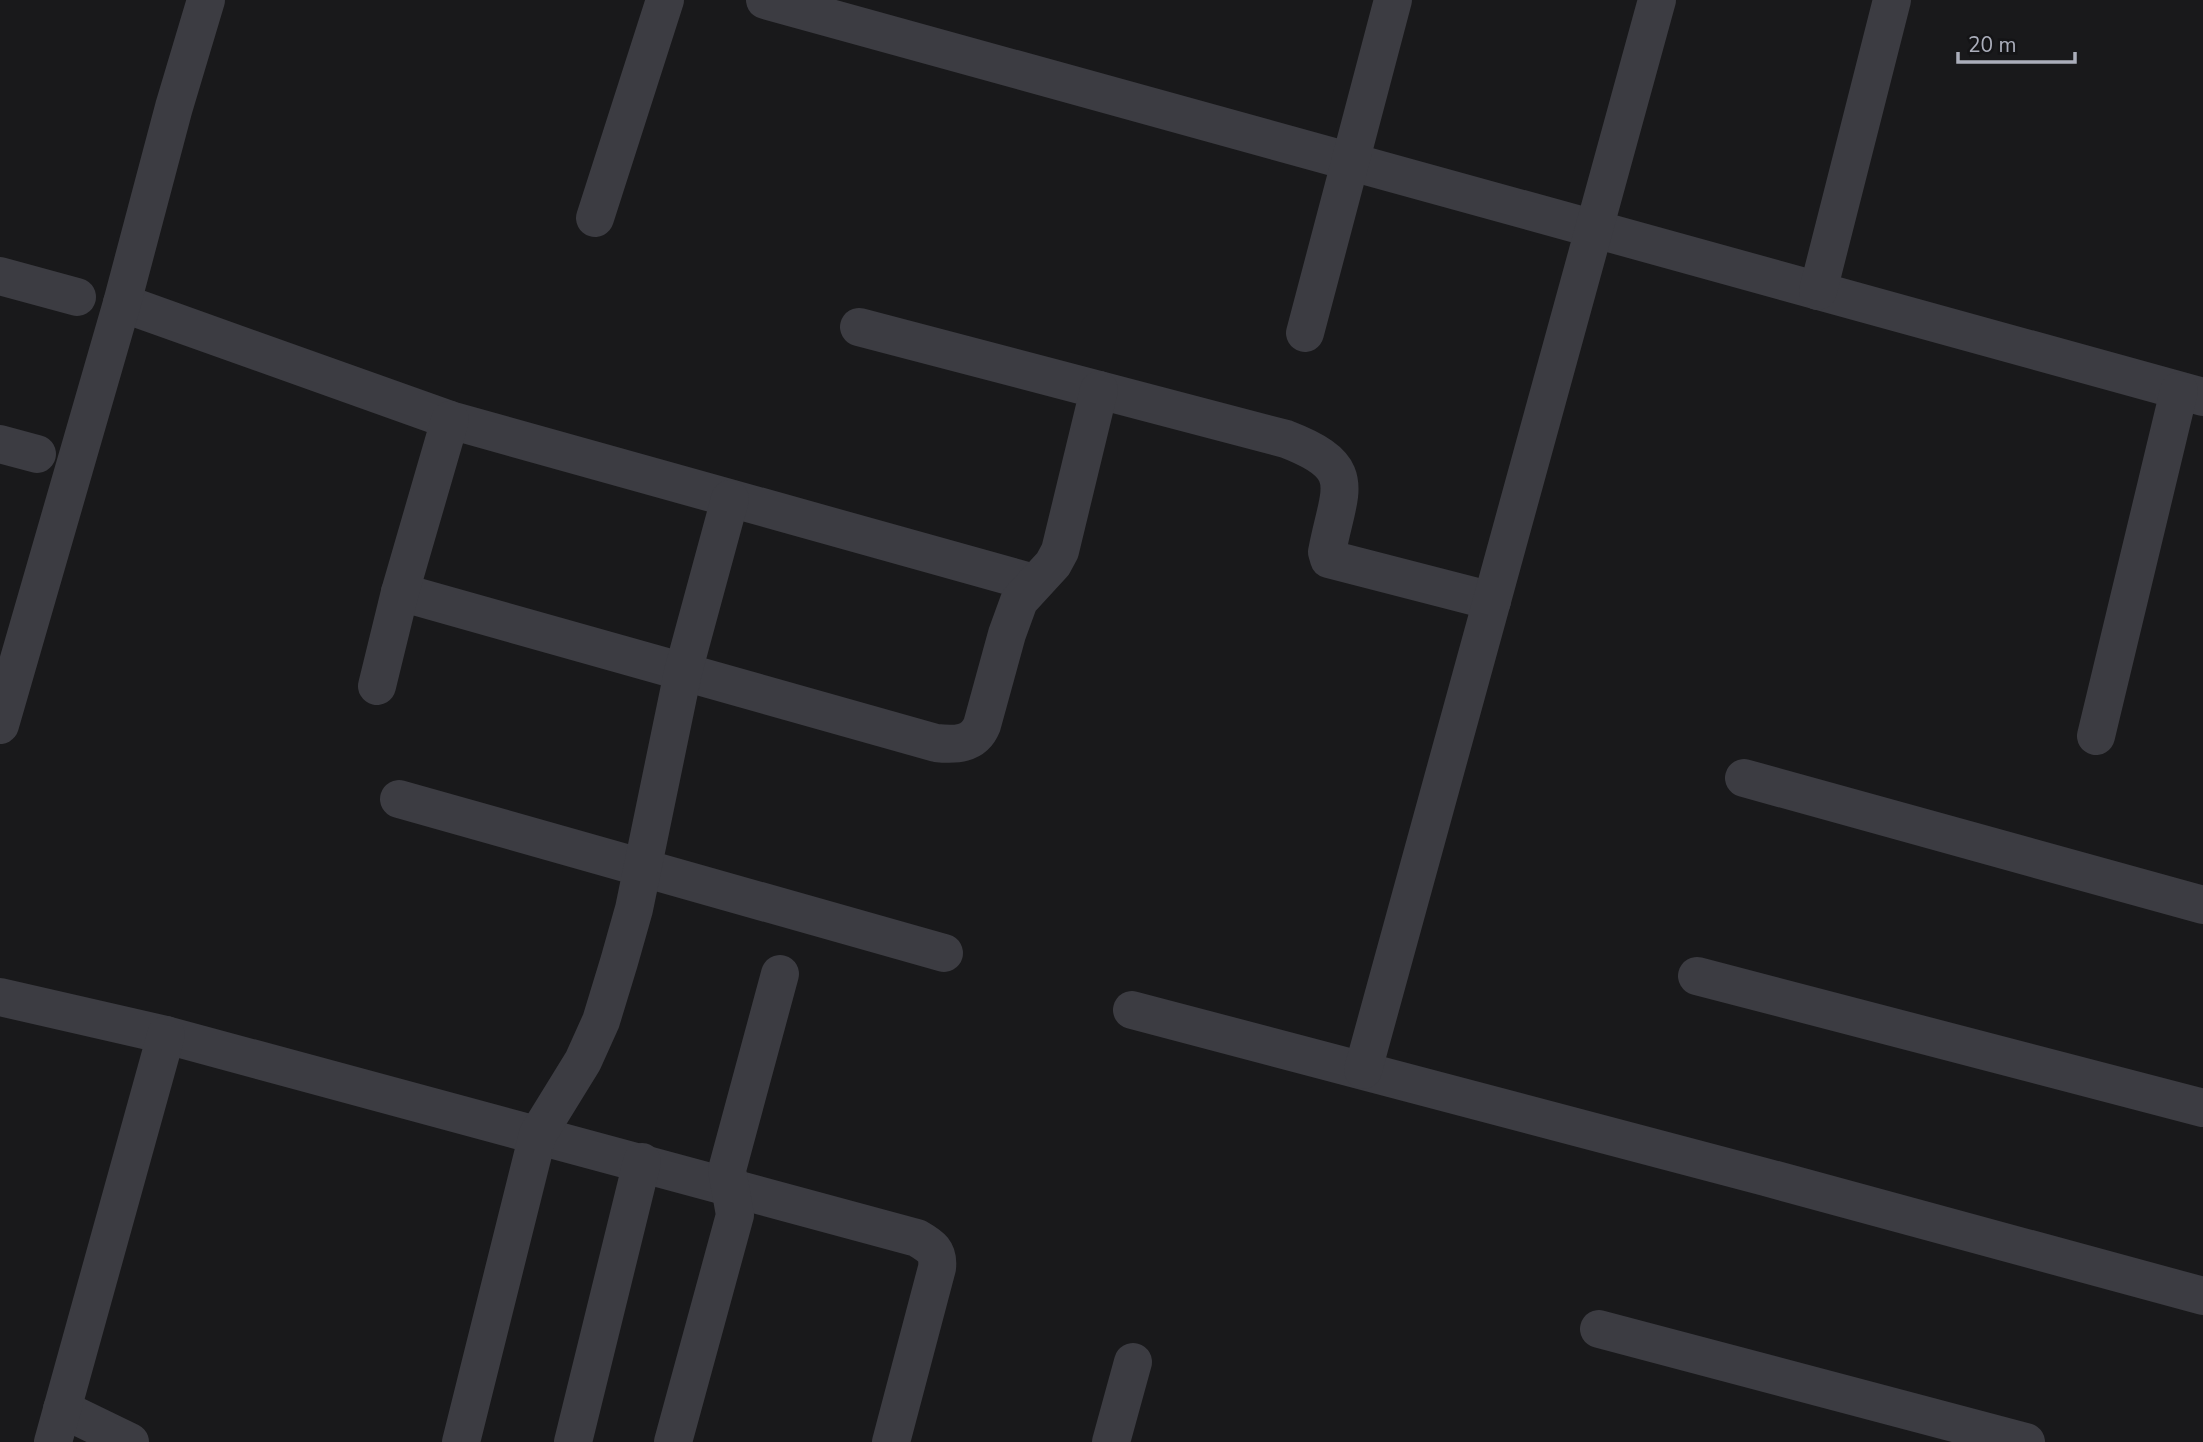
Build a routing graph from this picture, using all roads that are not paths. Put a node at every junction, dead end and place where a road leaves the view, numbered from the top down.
1 (206, 0) edge
2 (665, 0) edge
3 (765, 0) edge
4 (1393, 0) edge
5 (1657, 0) edge
6 (1892, 0) edge
7 (816, 7) edge
8 (1350, 162) junction
9 (595, 218) dead end
10 (1594, 229) junction
11 (0, 276) edge
12 (1818, 291) junction
13 (77, 297) dead end
14 (122, 303) junction
15 (859, 327) dead end
16 (1305, 332) dead end
17 (1099, 390) junction
18 (2191, 394) edge
19 (450, 420) junction
20 (0, 444) edge
21 (37, 454) dead end
22 (730, 499) junction
23 (1034, 583) junction
24 (400, 592) junction
25 (1492, 601) junction
26 (683, 672) junction
27 (377, 686) dead end
28 (0, 724) edge
29 (2096, 736) dead end
30 (1744, 778) dead end
31 (400, 799) dead end
32 (642, 867) junction
33 (2203, 905) edge
34 (944, 953) dead end
35 (780, 974) dead end
36 (1697, 976) dead end
37 (0, 998) edge
38 (1132, 1010) dead end
39 (166, 1035) junction
40 (1363, 1070) junction
41 (2203, 1108) edge
42 (538, 1134) junction
43 (642, 1163) junction
44 (728, 1186) junction
45 (2203, 1296) edge
46 (1599, 1329) dead end
47 (1133, 1362) dead end
48 (57, 1425) edge
49 (130, 1442) edge
50 (461, 1442) edge
51 (573, 1442) edge
52 (673, 1442) edge
53 (891, 1442) edge
54 (1111, 1442) edge
55 (2026, 1442) edge

1 - 14 street
2 - 9 street
3 - 7 street
4 - 8 street
5 - 10 street
6 - 12 street
7 - 8 street
8 - 10 street
8 - 16 street
10 - 12 street
10 - 25 street
11 - 13 street
12 - 18 street
14 - 19 street
14 - 28 street
15 - 17 street
17 - 23 street
17 - 25 street
18 - 29 street
19 - 22 street
19 - 24 street
20 - 21 street
22 - 23 street
22 - 26 street
23 - 26 street
24 - 26 street
24 - 27 street
25 - 40 street
26 - 32 street
30 - 33 street
31 - 32 street
32 - 34 street
32 - 42 street
35 - 44 street
36 - 41 street
37 - 39 street
38 - 40 street
39 - 42 street
39 - 48 street
40 - 45 street
42 - 43 street
42 - 50 street
43 - 44 street
43 - 51 street
44 - 52 street
44 - 53 street
46 - 55 street
47 - 54 street
48 - 49 street

